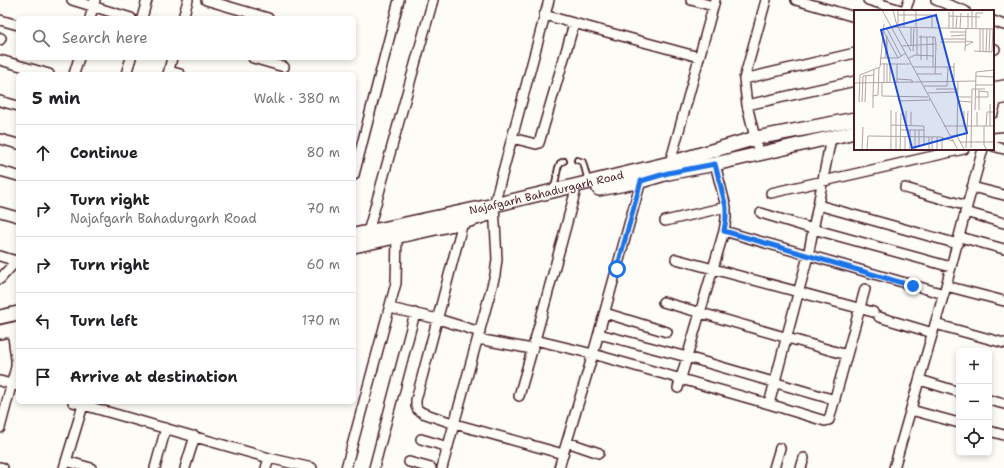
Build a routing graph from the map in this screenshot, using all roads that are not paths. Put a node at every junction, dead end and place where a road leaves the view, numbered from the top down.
1 (72, 0) edge
2 (147, 0) edge
3 (188, 0) edge
4 (206, 0) edge
5 (399, 0) edge
6 (433, 0) edge
7 (549, 0) edge
8 (691, 0) edge
9 (766, 0) edge
10 (796, 0) edge
11 (868, 0) edge
12 (909, 0) edge
13 (936, 0) edge
14 (94, 3) edge
15 (714, 3) edge
16 (901, 10) edge
17 (904, 10) edge
18 (962, 10) edge
19 (544, 15) junction
20 (91, 16) edge
21 (126, 16) edge
22 (143, 16) edge
23 (184, 16) edge
24 (261, 16) edge
25 (854, 17) edge
26 (0, 20) edge
27 (994, 22) edge
28 (16, 24) edge
29 (574, 24) junction
30 (1004, 25) edge
31 (854, 53) edge
32 (699, 57) junction
33 (0, 60) edge
34 (78, 60) edge
35 (130, 60) edge
36 (171, 60) edge
37 (260, 60) edge
38 (284, 67) dead end
39 (42, 72) edge
40 (75, 72) edge
41 (127, 72) edge
42 (168, 72) edge
43 (744, 79) junction
44 (854, 81) edge
45 (998, 93) edge
46 (0, 101) edge
47 (16, 105) edge
48 (747, 105) junction
49 (994, 109) edge
50 (854, 119) edge
51 (854, 132) edge
52 (1004, 137) edge
53 (512, 138) junction
54 (756, 138) junction
55 (831, 138) junction
56 (994, 138) edge
57 (0, 139) edge
58 (16, 143) edge
59 (994, 146) edge
60 (1004, 149) edge
61 (960, 150) edge
62 (983, 150) edge
63 (759, 154) junction
64 (577, 160) dead end
65 (564, 161) dead end
66 (356, 162) edge
67 (670, 163) junction
68 (715, 164) junction
69 (0, 171) edge
70 (16, 175) edge
71 (641, 181) junction
72 (822, 181) junction
73 (589, 182) junction
74 (972, 187) junction
75 (905, 188) dead end
76 (554, 191) junction
77 (575, 193) junction
78 (771, 193) dead end
79 (1004, 195) edge
80 (818, 206) junction
81 (726, 207) junction
82 (494, 209) junction
83 (966, 209) junction
84 (0, 212) edge
85 (761, 213) dead end
86 (16, 216) edge
87 (665, 221) dead end
88 (463, 222) junction
89 (1004, 222) edge
90 (813, 229) junction
91 (724, 231) junction
92 (368, 232) junction
93 (356, 235) edge
94 (397, 236) junction
95 (959, 240) junction
96 (356, 246) edge
97 (1004, 249) edge
98 (0, 256) edge
99 (808, 256) junction
100 (676, 259) dead end
101 (16, 263) edge
102 (951, 267) junction
103 (713, 269) junction
104 (0, 279) edge
105 (865, 289) dead end
106 (945, 290) junction
107 (799, 292) junction
108 (1004, 301) edge
109 (663, 302) dead end
110 (390, 308) junction
111 (860, 308) junction
112 (605, 312) junction
113 (700, 312) junction
114 (16, 313) edge
115 (415, 314) junction
116 (0, 317) edge
117 (438, 319) junction
118 (934, 328) junction
119 (10, 329) edge
120 (667, 332) dead end
121 (599, 334) junction
122 (479, 336) junction
123 (787, 338) junction
124 (535, 340) junction
125 (1004, 342) edge
126 (532, 349) junction
127 (594, 354) junction
128 (847, 355) junction
129 (687, 357) junction
130 (16, 359) edge
131 (920, 380) junction
132 (0, 381) edge
133 (775, 382) junction
134 (679, 384) junction
135 (15, 385) edge
136 (956, 391) edge
137 (519, 396) dead end
138 (835, 400) junction
139 (992, 401) edge
140 (83, 404) edge
141 (769, 404) junction
142 (1004, 404) edge
143 (911, 410) junction
144 (956, 422) edge
145 (455, 424) junction
146 (0, 428) edge
147 (166, 428) junction
148 (992, 432) edge
149 (1004, 435) edge
150 (195, 436) junction
151 (421, 439) dead end
152 (567, 442) junction
153 (448, 447) junction
154 (780, 448) dead end
155 (599, 453) dead end
156 (563, 454) junction
157 (269, 458) junction
158 (804, 458) dead end
159 (409, 462) dead end
160 (65, 465) edge
161 (91, 468) edge
162 (155, 468) edge
163 (185, 468) edge
164 (266, 468) edge
165 (309, 468) edge
166 (346, 468) edge
167 (374, 468) edge
168 (431, 468) edge
169 (442, 468) edge
170 (559, 468) edge
171 (774, 468) edge
172 (801, 468) edge
173 (894, 468) edge

1 - 14 street
2 - 22 street
3 - 23 street
4 - 24 street
5 - 66 street
6 - 92 street
7 - 19 street
8 - 15 street
9 - 43 street
10 - 25 street
11 - 16 street
12 - 17 street
13 - 18 street
14 - 20 street
14 - 21 street
15 - 32 street
19 - 29 street
19 - 53 street
26 - 28 street
27 - 30 street
29 - 32 street
29 - 53 street
31 - 43 street
32 - 67 street
33 - 39 street
34 - 40 street
35 - 41 street
36 - 42 street
37 - 38 street
43 - 48 street
44 - 48 street
45 - 49 street
46 - 47 street
48 - 54 street
50 - 54 main road, Najafgarh Bahadurgarh Road
51 - 55 main road, Najafgarh Bahadurgarh Road
52 - 56 street
53 - 82 street
54 - 63 street
54 - 67 main road, Najafgarh Bahadurgarh Road
55 - 63 main road, Najafgarh Bahadurgarh Road
55 - 72 street
57 - 58 street
59 - 60 street
61 - 72 street
62 - 74 street
63 - 68 main road, Najafgarh Bahadurgarh Road
64 - 73 lane
65 - 76 lane
67 - 73 main road, Najafgarh Bahadurgarh Road
68 - 71 main road, Najafgarh Bahadurgarh Road
68 - 81 street
69 - 70 street
71 - 77 main road, Najafgarh Bahadurgarh Road
71 - 112 street
72 - 78 street
72 - 80 street
73 - 76 main road, Najafgarh Bahadurgarh Road
74 - 79 street
74 - 83 street
75 - 83 street
76 - 82 main road, Najafgarh Bahadurgarh Road
77 - 82 main road, Najafgarh Bahadurgarh Road
77 - 124 street
80 - 90 street
80 - 95 street
81 - 87 street
81 - 91 street
82 - 88 main road, Najafgarh Bahadurgarh Road
82 - 92 main road, Najafgarh Bahadurgarh Road
82 - 122 street
83 - 89 street
83 - 95 street
84 - 86 street
85 - 90 street
88 - 94 main road, Najafgarh Bahadurgarh Road
88 - 117 street
90 - 99 street
90 - 102 street
91 - 99 street
91 - 103 street
92 - 93 main road, Najafgarh Bahadurgarh Road
94 - 96 main road, Najafgarh Bahadurgarh Road
94 - 110 street
95 - 97 street
95 - 102 street
98 - 101 street
99 - 106 street
99 - 107 street
100 - 103 street
101 - 104 street
102 - 106 street
103 - 107 street
103 - 113 street
105 - 111 street
106 - 108 street
106 - 118 street
107 - 111 street
107 - 123 street
109 - 113 street
110 - 115 street
110 - 166 street
111 - 118 street
111 - 128 street
112 - 120 street
112 - 121 street
113 - 123 street
113 - 129 street
114 - 116 main road
115 - 117 street
115 - 167 street
117 - 122 street
117 - 145 street
118 - 125 street
118 - 131 street
119 - 130 street
121 - 127 street
121 - 129 street
122 - 126 street
122 - 145 street
123 - 128 street
123 - 133 street
124 - 126 street
124 - 127 street
126 - 137 street
127 - 134 street
127 - 152 street
128 - 138 street
129 - 133 street
129 - 134 street
131 - 136 street
131 - 143 street
132 - 135 street
133 - 138 street
133 - 141 street
134 - 141 street
135 - 146 street
138 - 141 street
139 - 142 street
140 - 147 street
140 - 160 street
143 - 144 street
143 - 173 street
145 - 153 street
145 - 156 street
147 - 150 street
147 - 162 street
148 - 149 street
150 - 157 street
150 - 163 street
151 - 153 street
152 - 155 street
152 - 156 street
153 - 169 street
154 - 171 street
156 - 170 street
157 - 164 street
157 - 165 street
158 - 172 street
159 - 168 street
160 - 161 street

